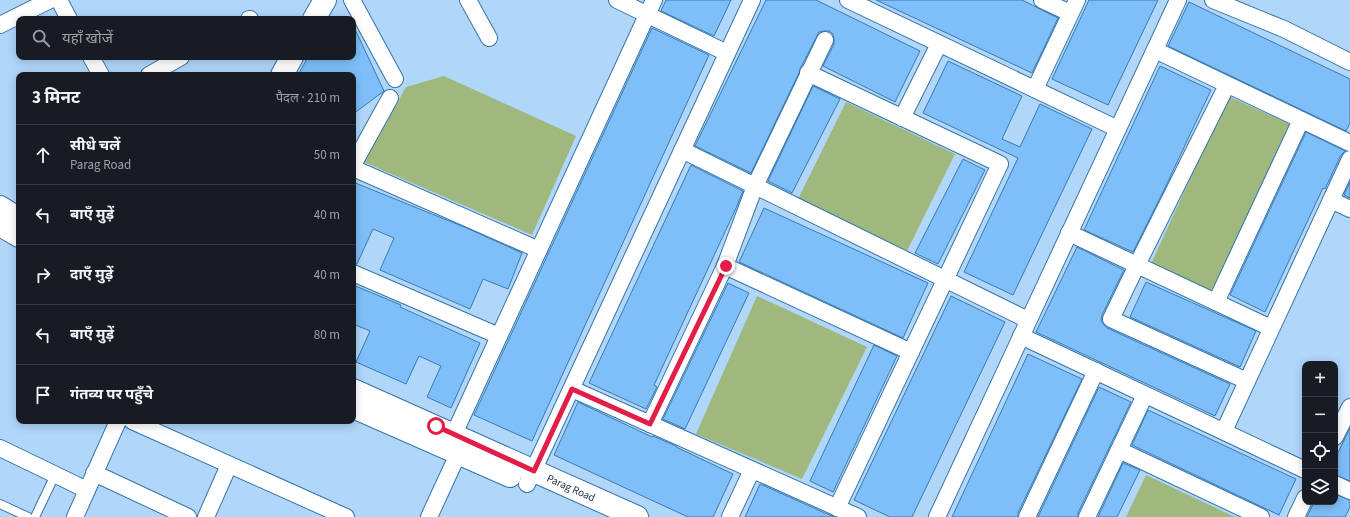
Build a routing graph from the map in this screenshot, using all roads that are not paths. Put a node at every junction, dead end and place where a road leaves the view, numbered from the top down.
1 (50, 0) edge
2 (59, 0) edge
3 (310, 0) edge
4 (325, 0) edge
5 (352, 0) edge
6 (468, 0) edge
7 (617, 0) edge
8 (654, 0) edge
9 (752, 0) edge
10 (848, 0) edge
11 (1042, 0) edge
12 (1178, 0) edge
13 (1213, 0) edge
14 (1074, 7) edge
15 (648, 14) junction
16 (19, 16) edge
17 (67, 16) edge
18 (301, 16) edge
19 (316, 16) edge
20 (16, 18) edge
21 (0, 26) edge
22 (488, 38) dead end
23 (825, 40) dead end
24 (939, 44) junction
25 (1154, 50) junction
26 (727, 53) junction
27 (93, 60) edge
28 (176, 60) edge
29 (276, 60) edge
30 (290, 60) edge
31 (1350, 62) edge
32 (99, 72) edge
33 (154, 72) edge
34 (270, 72) edge
35 (284, 72) edge
36 (808, 73) junction
37 (395, 79) dead end
38 (1228, 85) junction
39 (1035, 89) junction
40 (390, 98) dead end
41 (902, 118) junction
42 (1301, 120) junction
43 (1118, 129) junction
44 (1350, 143) edge
45 (682, 150) junction
46 (1350, 159) edge
47 (356, 160) edge
48 (356, 169) edge
49 (755, 186) junction
50 (1331, 200) junction
51 (0, 207) edge
52 (1350, 209) edge
53 (16, 217) edge
54 (0, 224) edge
55 (1069, 233) junction
56 (16, 234) edge
57 (539, 250) junction
58 (1137, 264) junction
59 (726, 266) junction
60 (356, 274) edge
61 (945, 280) junction
62 (1216, 302) junction
63 (1028, 320) junction
64 (1272, 328) junction
65 (499, 336) junction
66 (1021, 336) junction
67 (911, 352) junction
68 (1096, 371) junction
69 (1247, 380) junction
70 (572, 389) junction
71 (356, 392) edge
72 (1146, 394) junction
73 (1350, 407) edge
74 (356, 408) edge
75 (117, 424) edge
76 (139, 424) edge
77 (650, 424) junction
78 (1342, 429) edge
79 (1224, 431) junction
80 (456, 444) junction
81 (0, 448) edge
82 (1119, 450) junction
83 (229, 465) junction
84 (1303, 469) edge
85 (752, 470) junction
86 (94, 473) junction
87 (54, 475) junction
88 (531, 477) junction
89 (1338, 485) edge
90 (86, 490) junction
91 (1350, 491) edge
92 (0, 504) edge
93 (1302, 504) edge
94 (837, 508) junction
95 (81, 515) edge
96 (28, 517) edge
97 (35, 517) edge
98 (188, 517) edge
99 (206, 517) edge
100 (346, 517) edge
101 (429, 517) edge
102 (602, 517) edge
103 (637, 517) edge
104 (730, 517) edge
105 (858, 517) edge
106 (937, 517) edge
107 (1027, 517) edge
108 (1087, 517) edge
109 (1261, 517) edge
110 (1296, 517) edge

1 - 16 street
2 - 17 street
3 - 18 street
4 - 19 street
5 - 37 street
6 - 22 street
7 - 15 street
8 - 15 street
9 - 26 street
10 - 24 street
11 - 14 street
12 - 25 street
13 - 31 street
14 - 39 street
15 - 26 street
15 - 57 street
20 - 21 street
23 - 36 street
24 - 39 street
24 - 41 street
25 - 38 street
25 - 43 street
26 - 45 street
27 - 32 street
28 - 33 street
29 - 34 street
30 - 35 street
36 - 41 street
36 - 49 street
38 - 42 street
38 - 58 street
39 - 43 street
40 - 47 street
41 - 61 street
42 - 44 street
42 - 62 street
43 - 55 street
45 - 49 street
45 - 70 street
46 - 50 street
48 - 57 street
49 - 59 street
49 - 61 street
50 - 52 street
50 - 64 street
51 - 53 street
54 - 56 street
55 - 58 street
55 - 63 street
57 - 65 street
58 - 62 street
58 - 69 street
59 - 67 street
59 - 77 street
60 - 65 street
61 - 63 street
61 - 67 street
62 - 64 street
63 - 66 street
64 - 69 street
65 - 80 street
66 - 68 street
66 - 106 street
67 - 94 street
68 - 72 street
68 - 107 street
69 - 79 street
70 - 77 street
70 - 88 street
71 - 80 street, Parag Road
72 - 79 street
72 - 82 street
73 - 78 street
74 - 80 street, Parag Road
75 - 86 street
76 - 83 street
77 - 85 street
79 - 84 street
80 - 88 street, Parag Road
80 - 101 street
81 - 87 street
82 - 108 street
82 - 109 street
83 - 99 street
83 - 100 street
85 - 94 street
85 - 104 street
86 - 90 street
86 - 98 street
87 - 90 street
87 - 97 lane
88 - 102 street, Parag Road
88 - 103 street, Parag Road
89 - 91 street
90 - 95 street
92 - 96 lane
93 - 110 street
94 - 105 street

